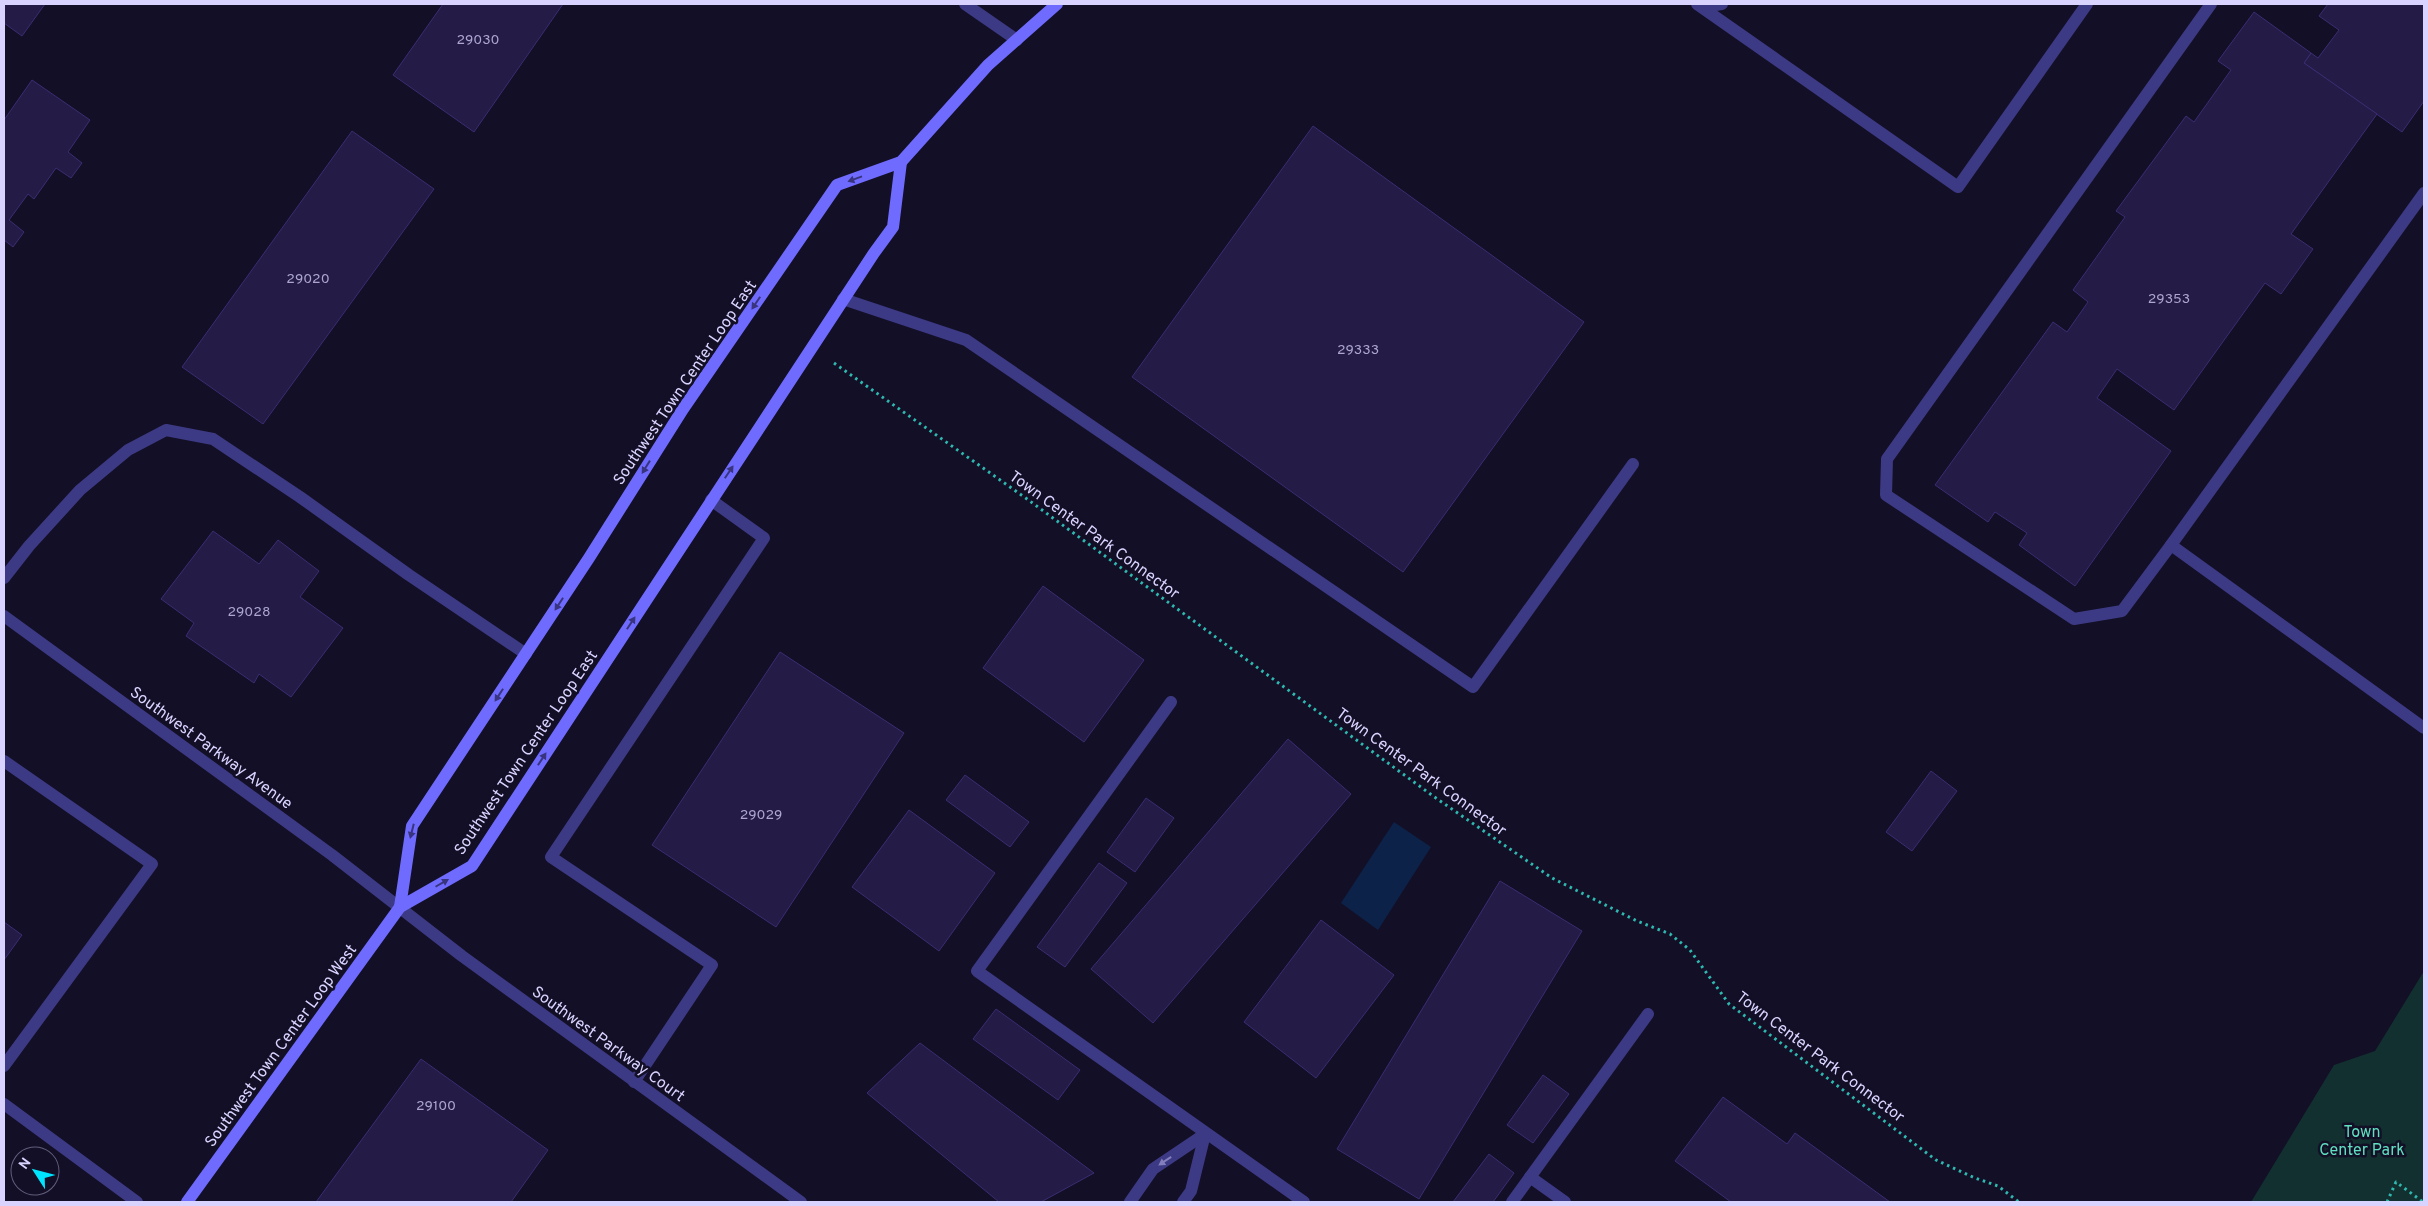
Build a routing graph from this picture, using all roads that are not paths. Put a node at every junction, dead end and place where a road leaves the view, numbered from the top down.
1 (965, 4) edge
2 (1057, 4) edge
3 (1722, 4) edge
4 (2087, 4) edge
5 (2211, 4) edge
6 (1700, 6) edge
7 (1017, 40) junction
8 (901, 162) junction
9 (2424, 193) edge
10 (843, 299) junction
11 (1633, 464) dead end
12 (711, 500) junction
13 (2171, 545) junction
14 (4, 578) edge
15 (4, 616) edge
16 (526, 654) junction
17 (1171, 702) dead end
18 (2424, 728) edge
19 (4, 760) edge
20 (400, 907) junction
21 (1648, 1014) dead end
22 (4, 1066) edge
23 (634, 1082) junction
24 (4, 1104) edge
25 (1205, 1134) junction
26 (1530, 1177) junction
27 (137, 1202) edge
28 (187, 1202) edge
29 (801, 1202) edge
30 (1130, 1202) edge
31 (1183, 1202) edge
32 (1304, 1202) edge
33 (1512, 1202) edge
34 (1566, 1202) edge

1 - 7 street
2 - 7 main road, Southwest Town Center Loop East
3 - 6 street
4 - 6 street
5 - 13 street
7 - 8 main road, Southwest Town Center Loop East
8 - 10 main road, Southwest Town Center Loop East
8 -> 16 main road, Southwest Town Center Loop East
9 - 13 street
10 - 11 street
12 -> 10 main road, Southwest Town Center Loop East
20 -> 12 main road, Southwest Town Center Loop East
12 - 23 street
13 - 18 street
14 - 16 street
15 - 20 street, Southwest Parkway Avenue
16 -> 20 main road, Southwest Town Center Loop East
17 - 25 street
19 - 22 street
20 - 23 street, Southwest Parkway Court
20 - 28 main road, Southwest Town Center Loop West
21 - 26 street
23 - 29 street, Southwest Parkway Court
24 - 27 street
25 -> 30 street
25 - 31 street
25 - 32 street
26 - 33 street
26 - 34 street

